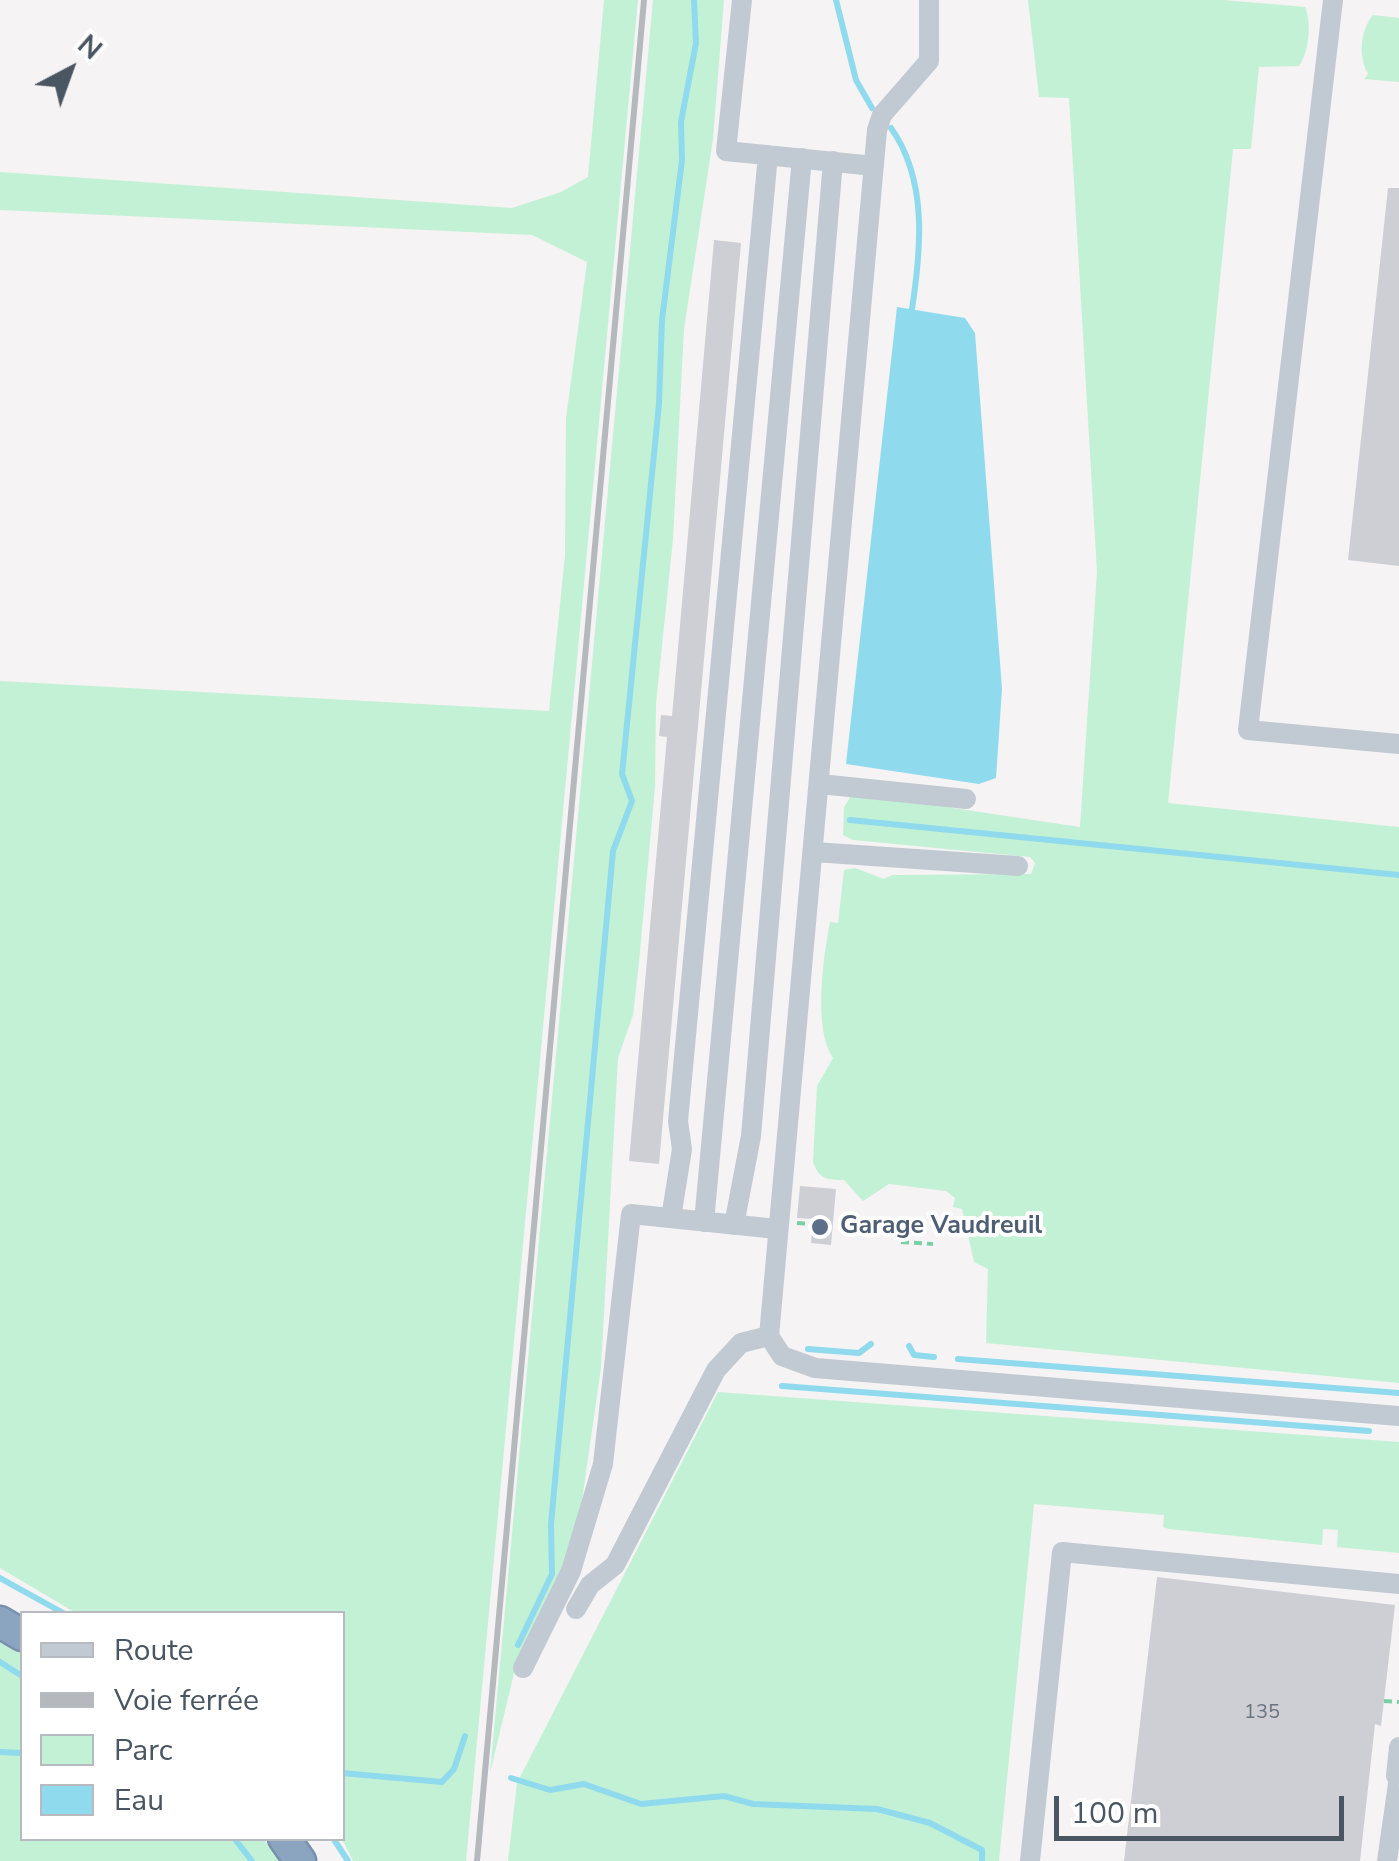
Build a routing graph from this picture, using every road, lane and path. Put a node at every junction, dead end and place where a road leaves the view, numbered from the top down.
1 (742, 0) edge
2 (930, 0) edge
3 (1333, 0) edge
4 (768, 155) junction
5 (802, 158) junction
6 (833, 161) junction
7 (874, 166) junction
8 (1399, 744) edge
9 (820, 784) junction
10 (966, 799) dead end
11 (814, 852) junction
12 (1018, 866) dead end
13 (671, 1218) junction
14 (704, 1222) junction
15 (812, 1224) dead end
16 (734, 1225) junction
17 (786, 1226) junction
18 (901, 1242) dead end
19 (932, 1244) dead end
20 (770, 1336) junction
21 (1399, 1416) edge
22 (1399, 1584) edge
23 (576, 1610) dead end
24 (523, 1668) dead end
25 (1384, 1701) dead end
26 (1399, 1702) edge
27 (1399, 1748) edge
28 (1398, 1777) edge
29 (1030, 1861) edge
30 (1387, 1861) edge

1 - 4 lane
2 - 7 lane
3 - 8 lane
4 - 5 lane
4 - 13 lane
5 - 6 lane
5 - 14 lane
6 - 7 lane
6 - 16 lane
7 - 9 lane
9 - 10 lane
9 - 11 lane
11 - 12 lane
11 - 17 lane
13 - 14 lane
13 - 24 lane
14 - 16 lane
15 - 17 path
16 - 17 lane
17 - 20 lane
18 - 19 path
20 - 21 lane
20 - 23 lane
22 - 29 lane
25 - 26 path
27 - 28 lane
28 - 30 lane

